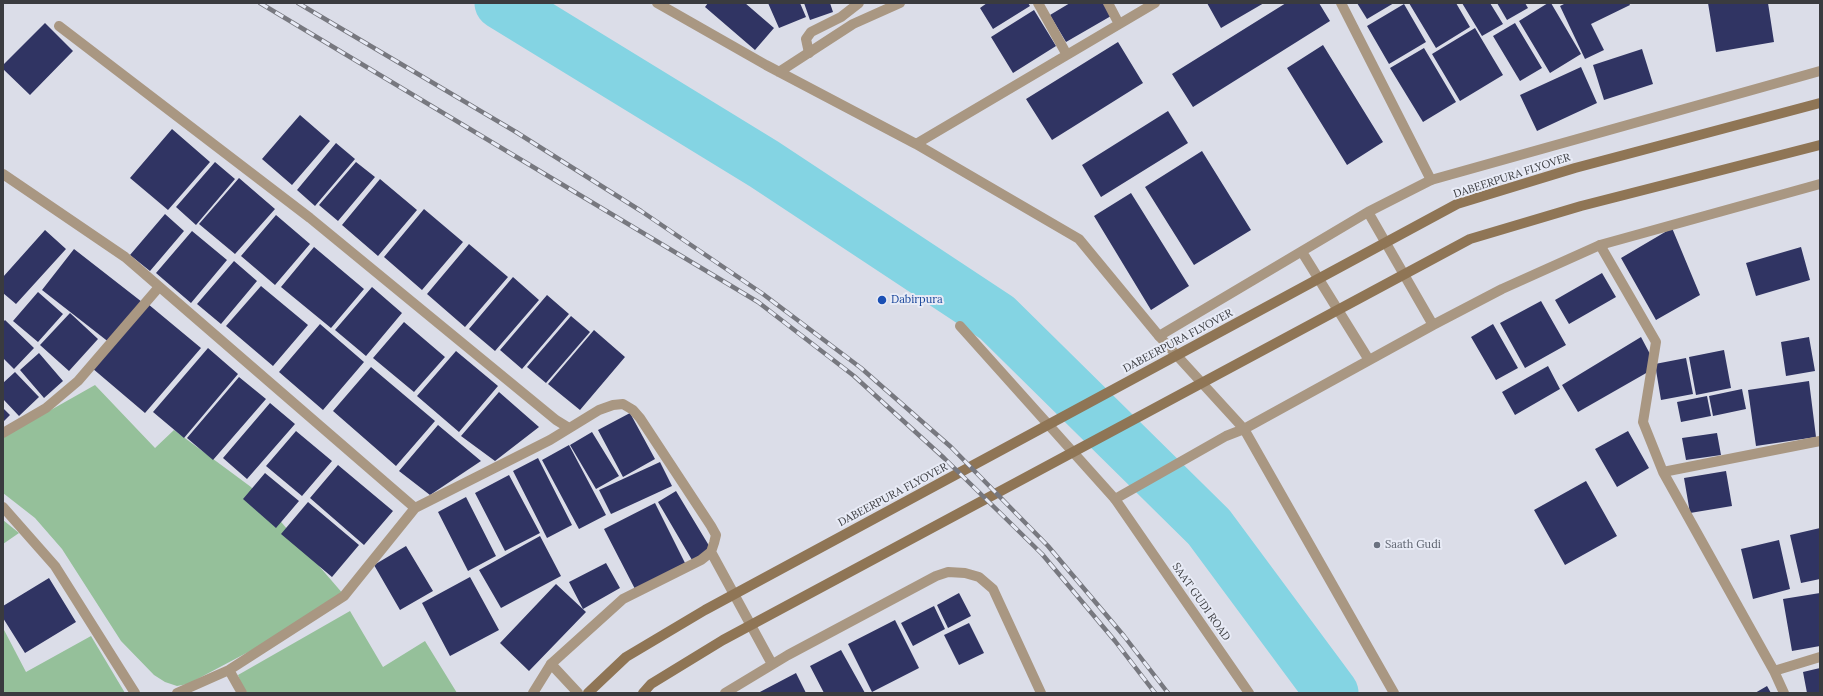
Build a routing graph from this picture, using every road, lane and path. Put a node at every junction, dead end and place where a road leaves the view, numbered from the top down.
1 (657, 3) edge
2 (859, 3) edge
3 (900, 3) edge
4 (1038, 3) edge
5 (1108, 3) edge
6 (1155, 3) edge
7 (1342, 3) edge
8 (1119, 24) junction
9 (59, 26) dead end
10 (809, 53) junction
11 (1067, 55) junction
12 (1820, 70) edge
13 (779, 72) junction
14 (1820, 103) edge
15 (916, 144) junction
16 (1820, 144) edge
17 (3, 174) edge
18 (1431, 180) junction
19 (1820, 184) edge
20 (1368, 212) junction
21 (1600, 245) junction
22 (1302, 252) junction
23 (159, 287) junction
24 (1433, 325) junction
25 (960, 326) dead end
26 (1159, 336) junction
27 (1369, 360) junction
28 (569, 428) junction
29 (1244, 429) junction
30 (3, 433) edge
31 (1820, 442) edge
32 (1663, 472) junction
33 (1114, 499) junction
34 (3, 507) edge
35 (415, 508) junction
36 (711, 552) junction
37 (1820, 657) edge
38 (551, 664) junction
39 (772, 664) junction
40 (228, 670) junction
41 (1774, 671) junction
42 (135, 693) edge
43 (177, 693) edge
44 (242, 693) edge
45 (533, 693) edge
46 (578, 693) edge
47 (588, 693) edge
48 (643, 693) edge
49 (726, 693) edge
50 (1041, 693) edge
51 (1249, 693) edge
52 (1394, 693) edge
53 (1784, 693) edge

1 - 13 street
2 - 10 street
3 - 10 street
4 - 11 street
5 - 8 street
6 - 8 street
7 - 18 street
8 - 11 street
9 - 28 street
10 - 13 street
11 - 15 street
12 - 18 street
13 - 15 street
14 - 47 main road, DABEERPURA FLYOVER
15 - 26 street
16 - 48 main road
17 - 23 street
18 - 20 street
19 - 21 street
20 - 22 street
20 - 24 street
21 - 24 street
21 - 32 street
22 - 26 street
22 - 27 street
23 - 30 street
23 - 35 street
24 - 27 street
25 - 33 street, SAAT GUDI ROAD
26 - 29 street
27 - 29 street
28 - 35 street
28 - 36 street
29 - 33 street
29 - 52 street
31 - 32 street
32 - 41 street
33 - 51 street, SAAT GUDI ROAD
34 - 42 street
35 - 40 street
36 - 38 street
36 - 39 street
37 - 41 street
38 - 45 street
38 - 46 street
39 - 49 street
39 - 50 street
40 - 43 street
40 - 44 street
41 - 53 street

